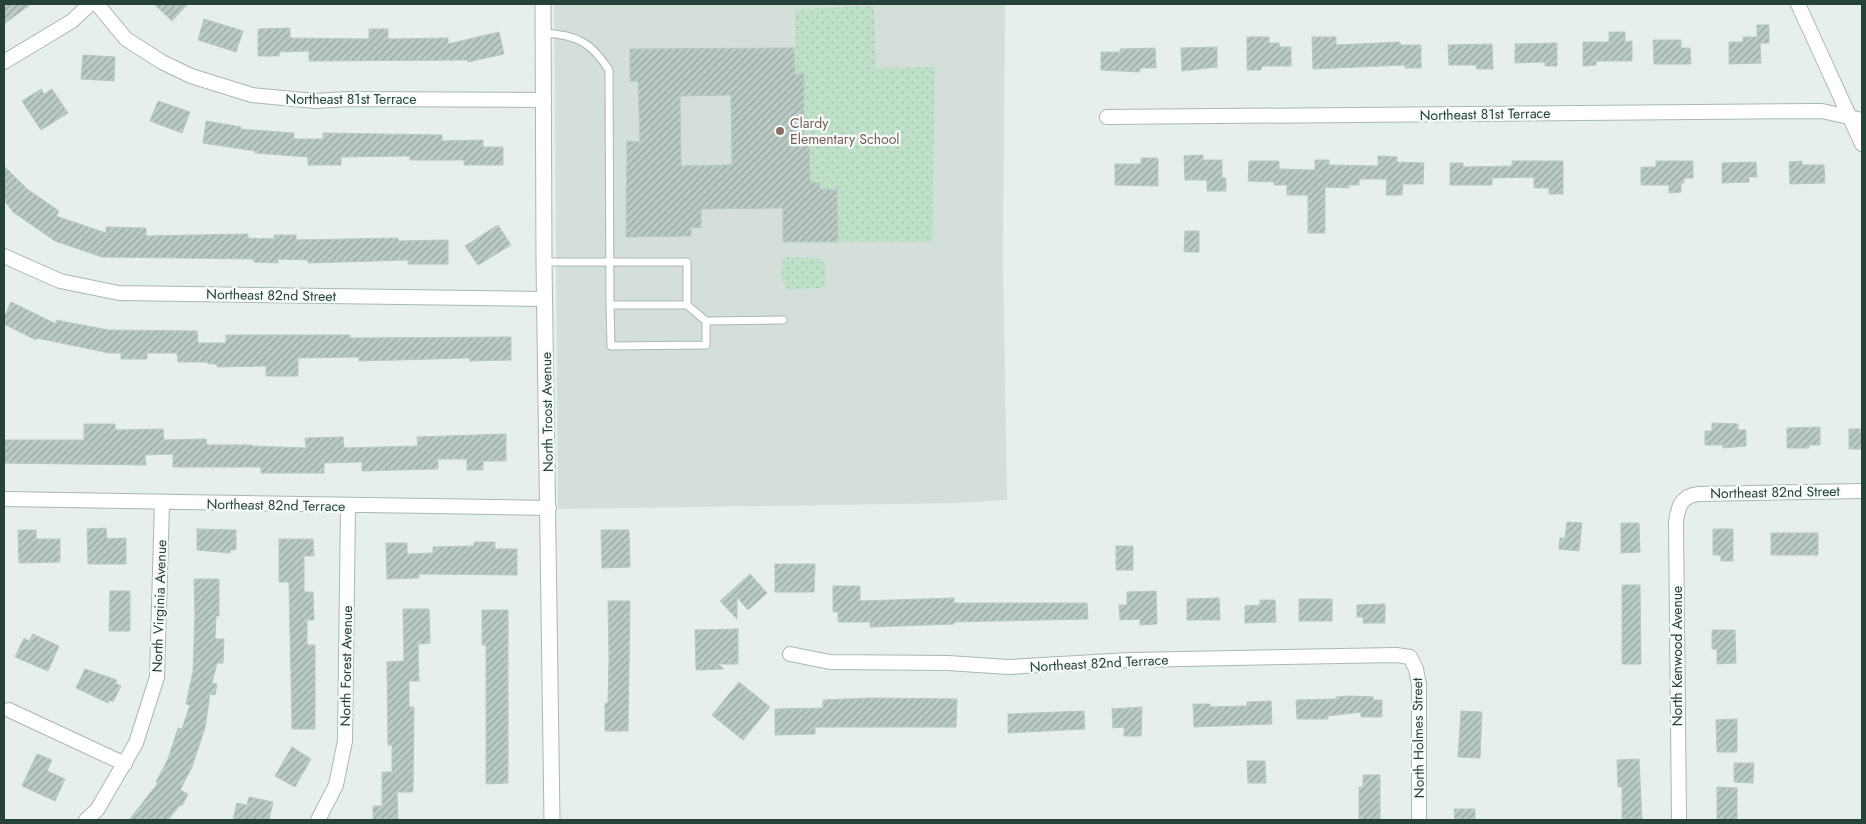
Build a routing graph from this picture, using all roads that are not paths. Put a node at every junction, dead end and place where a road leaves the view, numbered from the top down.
1 (90, 4) edge
2 (97, 4) edge
3 (543, 4) edge
4 (1798, 4) edge
5 (544, 33) junction
6 (4, 62) edge
7 (544, 100) junction
8 (1107, 117) dead end
9 (1856, 119) edge
10 (1862, 144) edge
11 (4, 256) edge
12 (544, 262) junction
13 (610, 262) junction
14 (545, 299) junction
15 (610, 305) junction
16 (688, 305) junction
17 (782, 320) dead end
18 (706, 321) junction
19 (1862, 491) edge
20 (1688, 495) joint
21 (4, 499) edge
22 (162, 503) junction
23 (348, 506) junction
24 (549, 508) junction
25 (790, 654) dead end
26 (1410, 657) joint
27 (9, 710) dead end
28 (125, 764) junction
29 (86, 820) edge
30 (318, 820) edge
31 (552, 820) edge
32 (1418, 820) edge
33 (1679, 820) edge

1 - 6 street
2 - 7 street, Northeast 81st Terrace
3 - 5 street, North Troost Avenue
4 - 9 street
5 - 7 street, North Troost Avenue
5 - 13 lane
7 - 12 street, North Troost Avenue
8 - 9 street, Northeast 81st Terrace
9 - 10 street
11 - 14 street, Northeast 82nd Street
12 - 13 lane
12 - 14 street, North Troost Avenue
13 - 15 lane
13 - 16 lane
14 - 24 street, North Troost Avenue
15 - 16 lane
15 - 18 lane
16 - 18 lane
17 - 18 lane
19 - 20 street, Northeast 82nd Street
20 - 33 street, North Kenwood Avenue
21 - 22 street, Northeast 82nd Terrace
22 - 23 street, Northeast 82nd Terrace
22 - 28 street, North Virginia Avenue
23 - 24 street, Northeast 82nd Terrace
23 - 30 street, North Forest Avenue
24 - 31 street, North Troost Avenue
25 - 26 street, Northeast 82nd Terrace
26 - 32 street, North Holmes Street
27 - 28 street
28 - 29 street, North Virginia Avenue

